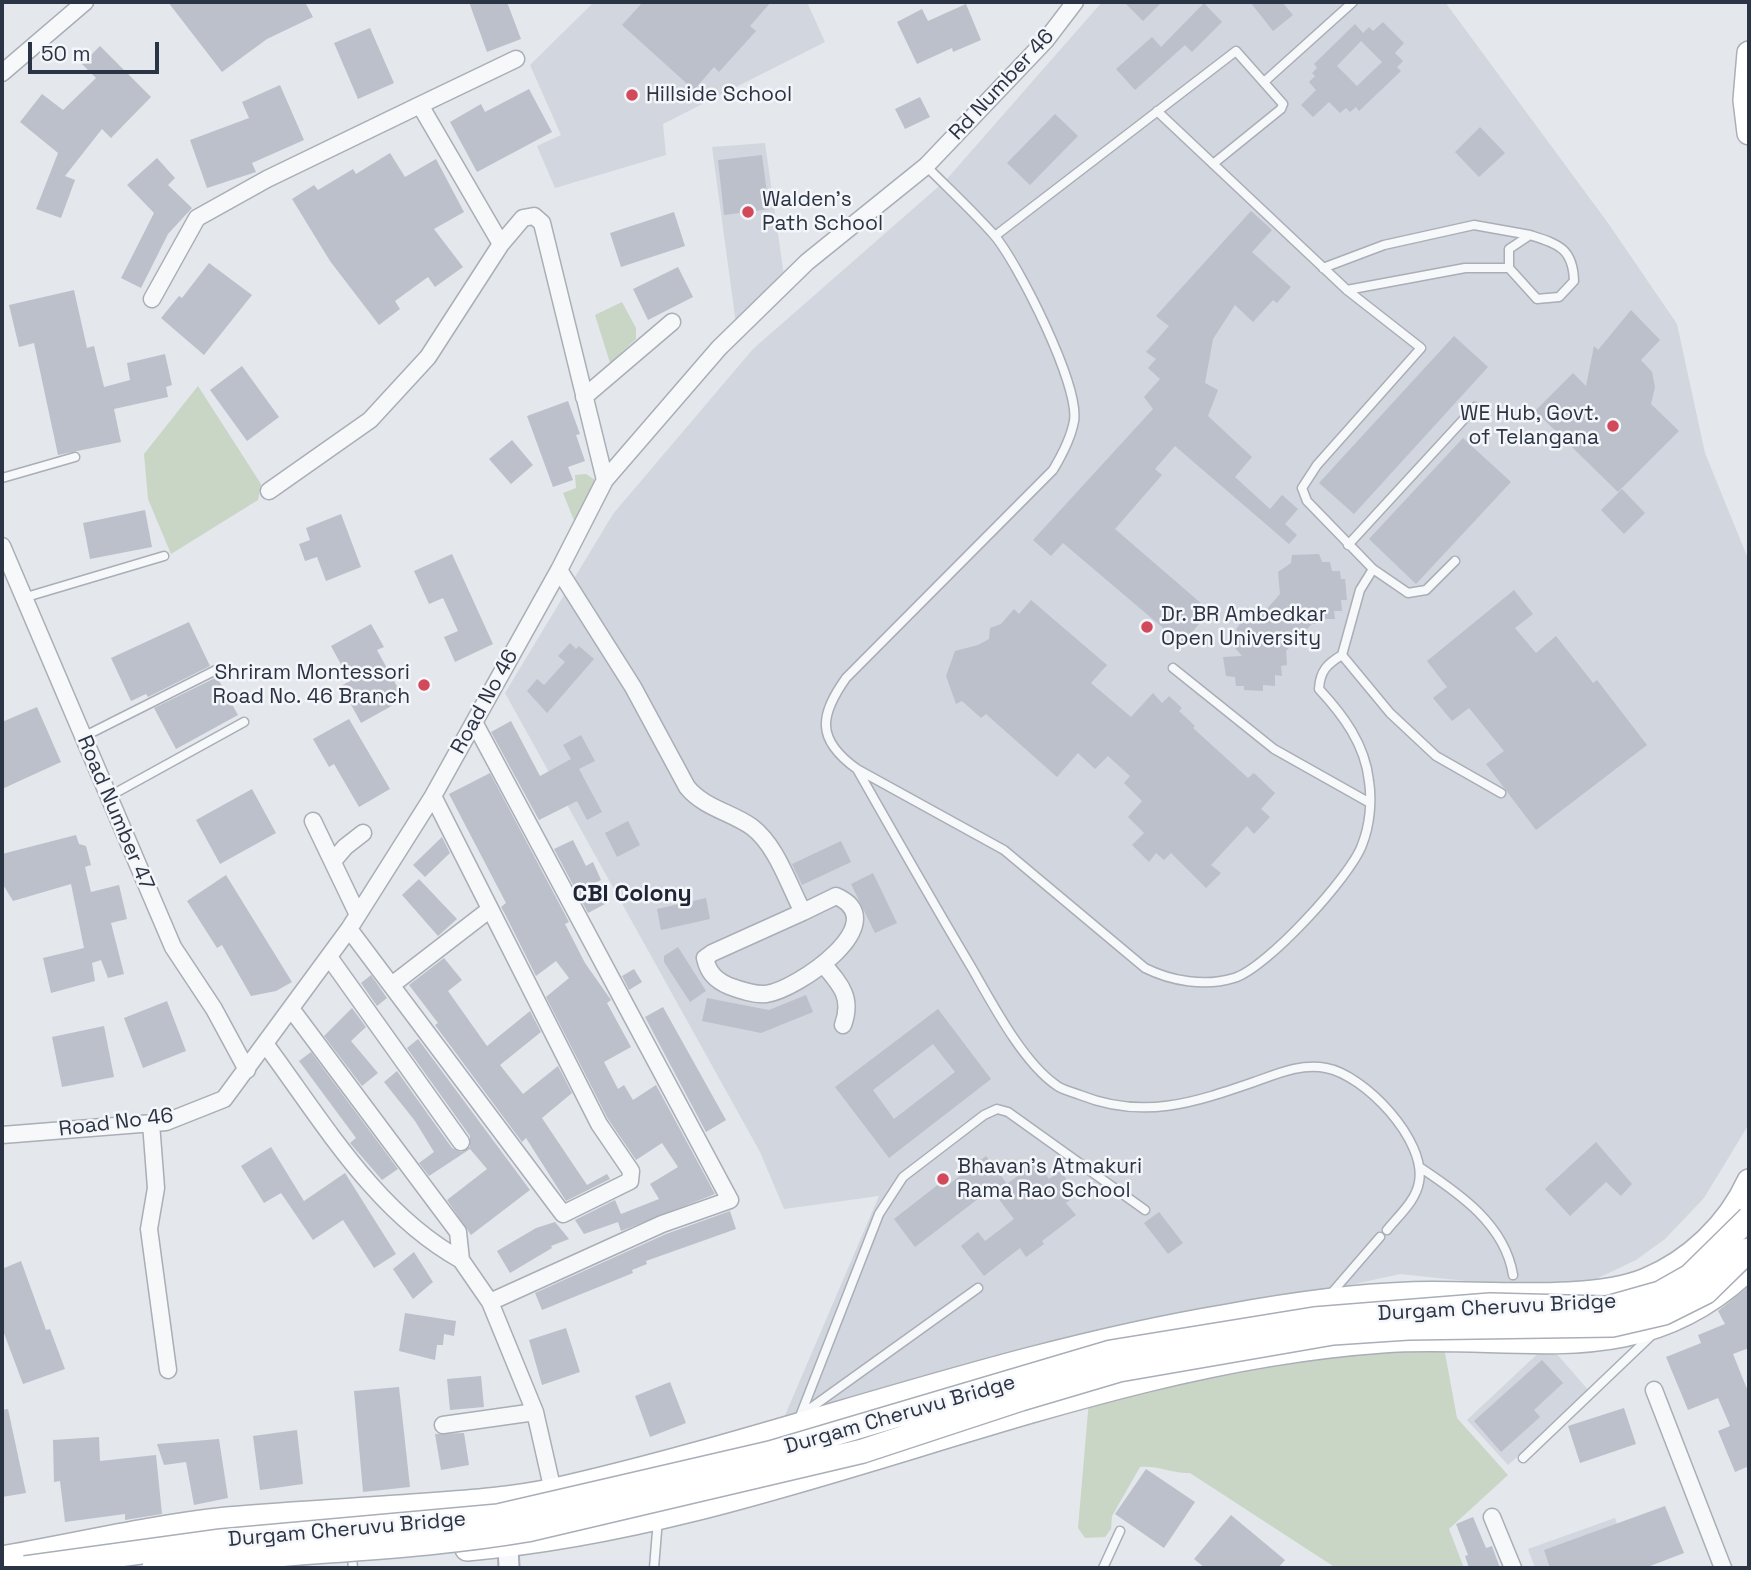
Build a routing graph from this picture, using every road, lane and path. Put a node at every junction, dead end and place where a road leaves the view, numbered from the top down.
1 (85, 2) edge
2 (1075, 2) edge
3 (1353, 2) edge
4 (1749, 52) edge
5 (516, 59) dead end
6 (2, 72) edge
7 (1264, 82) junction
8 (420, 106) junction
9 (1157, 111) junction
10 (1749, 133) edge
11 (1213, 164) junction
12 (926, 166) junction
13 (1530, 235) junction
14 (995, 236) junction
15 (501, 244) junction
16 (1323, 268) junction
17 (1509, 268) junction
18 (1347, 290) junction
19 (152, 299) dead end
20 (672, 321) dead end
21 (584, 397) junction
22 (1475, 407) dead end
23 (75, 457) dead end
24 (2, 478) edge
25 (605, 480) junction
26 (269, 491) dead end
27 (1348, 545) junction
28 (2, 546) edge
29 (164, 555) dead end
30 (1455, 561) dead end
31 (1373, 569) junction
32 (559, 570) junction
33 (23, 598) junction
34 (1342, 655) junction
35 (220, 668) dead end
36 (1173, 668) dead end
37 (244, 722) dead end
38 (474, 722) junction
39 (83, 737) junction
40 (857, 769) junction
41 (1502, 793) dead end
42 (433, 796) junction
43 (108, 797) junction
44 (1370, 803) junction
45 (313, 821) dead end
46 (363, 833) dead end
47 (334, 860) junction
48 (489, 910) junction
49 (803, 912) junction
50 (354, 922) junction
51 (329, 957) junction
52 (823, 964) junction
53 (393, 984) junction
54 (292, 1010) junction
55 (843, 1025) dead end
56 (266, 1045) junction
57 (247, 1070) junction
58 (151, 1123) junction
59 (2, 1135) edge
60 (461, 1142) dead end
61 (1421, 1168) junction
62 (1749, 1181) edge
63 (1145, 1210) dead end
64 (1742, 1214) edge
65 (1387, 1230) dead end
66 (1380, 1237) dead end
67 (1749, 1250) edge
68 (461, 1260) junction
69 (1749, 1268) edge
70 (1513, 1275) dead end
71 (978, 1288) dead end
72 (490, 1302) junction
73 (1324, 1302) junction
74 (1663, 1326) junction
75 (168, 1370) dead end
76 (1654, 1390) dead end
77 (535, 1412) junction
78 (798, 1421) junction
79 (443, 1425) dead end
80 (1523, 1458) dead end
81 (778, 1487) junction
82 (553, 1490) junction
83 (658, 1516) junction
84 (1492, 1517) dead end
85 (1120, 1531) dead end
86 (508, 1545) junction
87 (2, 1558) edge
88 (352, 1563) edge
89 (25, 1568) edge
90 (154, 1568) edge
91 (237, 1568) edge
92 (509, 1568) edge
93 (654, 1568) edge
94 (1103, 1568) edge
95 (1513, 1568) edge
96 (1723, 1568) edge

1 - 6 street
2 - 12 street, Rd Number 46
3 - 7 lane
4 - 10 main road
5 - 8 street
7 - 9 lane
7 - 11 lane
8 - 15 street
8 - 19 street
9 - 11 lane
9 - 14 lane
11 - 16 lane
12 - 14 lane
12 - 25 street, Road No 46
13 - 16 lane
13 - 17 lane
13 - 17 lane
14 - 40 lane
15 - 21 street
15 - 26 street
16 - 18 lane
17 - 18 lane
18 - 27 lane
20 - 21 street
21 - 25 street
22 - 27 lane
23 - 24 lane
25 - 32 street, Road No 46
27 - 31 lane
28 - 33 street, Road Number 47
29 - 33 lane
30 - 31 lane
31 - 34 lane
32 - 38 street, Road No 46
32 - 49 street
33 - 39 street, Road Number 47
34 - 41 lane
34 - 44 lane
35 - 39 lane
36 - 44 lane
37 - 43 lane
38 - 42 street, Road No 46
38 - 72 street
39 - 43 street, Road Number 47
40 - 44 lane
40 - 61 lane
42 - 48 street
42 - 50 street, Road No 46
43 - 57 street, Road Number 47
45 - 47 street
46 - 47 street
47 - 50 street
48 - 53 street
48 - 53 street
49 - 52 street
49 - 52 street
50 - 51 street, Road No 46
50 - 53 street
51 - 54 street, Road No 46
51 - 60 street
52 - 55 street
54 - 56 street, Road No 46
54 - 68 street
56 - 57 street, Road No 46
56 - 68 street
57 - 58 street, Road No 46
58 - 59 street, Road No 46
58 - 75 street
61 - 65 lane
61 - 70 lane
62 - 64 main road
63 - 78 lane
64 - 73 main road
64 - 89 main road, Durgam Cheruvu Bridge, bridge
66 - 73 lane
67 - 90 main road, Durgam Cheruvu Bridge, bridge
68 - 72 street
69 - 74 main road
71 - 78 lane
72 - 77 street
73 - 78 main road
74 - 80 lane
74 - 81 main road
76 - 96 street
77 - 79 street
77 - 82 street
78 - 81 main road
78 - 82 main road
81 - 83 main road
82 - 87 main road
83 - 86 main road
83 - 93 lane
84 - 95 street
85 - 94 lane
86 - 88 main road
86 - 92 street
88 - 91 main road

